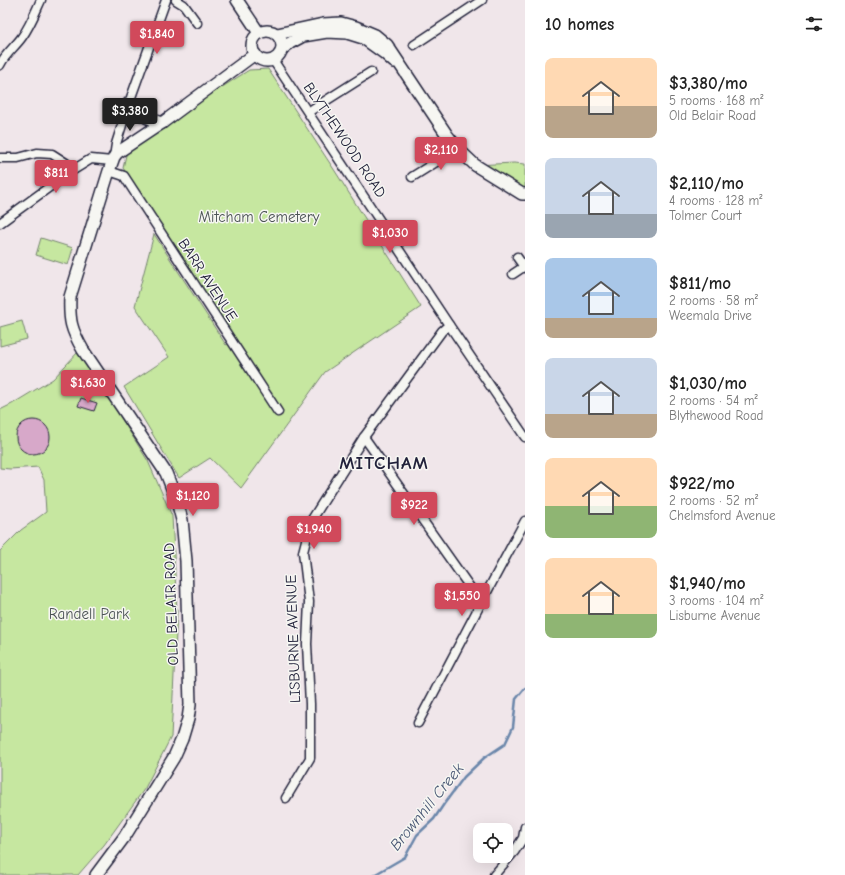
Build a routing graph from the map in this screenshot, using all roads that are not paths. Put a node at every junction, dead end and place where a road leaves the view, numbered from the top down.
1 (41, 0) edge
2 (166, 0) edge
3 (176, 0) edge
4 (236, 0) edge
5 (482, 0) edge
6 (197, 24) dead end
7 (259, 34) junction
8 (276, 34) junction
9 (414, 45) dead end
10 (282, 49) junction
11 (255, 54) junction
12 (273, 60) junction
13 (0, 65) edge
14 (403, 70) junction
15 (371, 72) dead end
16 (129, 103) junction
17 (308, 112) junction
18 (162, 123) junction
19 (456, 145) junction
20 (0, 158) edge
21 (111, 163) junction
22 (70, 172) junction
23 (412, 177) dead end
24 (505, 184) junction
25 (525, 189) edge
26 (525, 194) edge
27 (0, 223) edge
28 (517, 257) dead end
29 (524, 266) edge
30 (512, 274) dead end
31 (449, 325) junction
32 (278, 412) dead end
33 (364, 437) junction
34 (525, 437) edge
35 (525, 521) edge
36 (481, 603) junction
37 (418, 723) dead end
38 (286, 798) dead end
39 (525, 827) edge
40 (96, 875) edge
41 (494, 875) edge

1 - 13 street
2 - 16 street
3 - 6 street
4 - 7 main road
5 - 9 street
7 - 8 main road
7 - 11 main road
8 - 10 main road
8 - 14 main road
10 - 12 main road
10 - 14 main road
11 - 12 main road
11 - 18 main road
12 - 17 street, BLYTHEWOOD ROAD
14 - 19 main road
15 - 17 street
16 - 18 main road
16 - 21 street
17 - 31 street, BLYTHEWOOD ROAD
18 - 21 main road
19 - 23 street
19 - 24 main road
20 - 22 street
21 - 22 street
21 - 32 street, BARR AVENUE
21 - 40 main road, OLD BELAIR ROAD
22 - 27 street
24 - 25 main road
24 - 26 main road
28 - 29 street
29 - 30 street
31 - 33 street, LISBURNE AVENUE
31 - 34 street, BLYTHEWOOD ROAD
33 - 36 street
33 - 38 street, LISBURNE AVENUE
35 - 36 street
36 - 37 street
39 - 41 street

